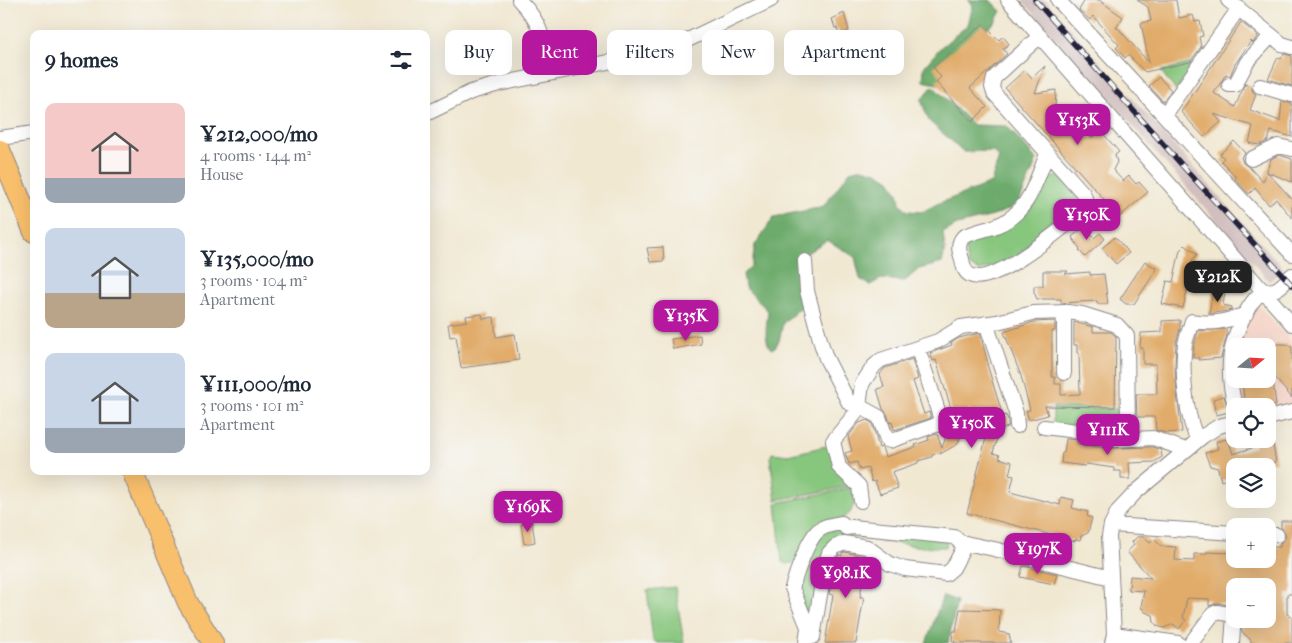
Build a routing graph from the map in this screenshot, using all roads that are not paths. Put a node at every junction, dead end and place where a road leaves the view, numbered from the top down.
1 (519, 0) edge
2 (771, 0) edge
3 (1008, 0) edge
4 (1058, 0) edge
5 (1233, 4) edge
6 (541, 30) edge
7 (1040, 36) junction
8 (1271, 36) junction
9 (1292, 47) edge
10 (597, 64) edge
11 (542, 75) edge
12 (1228, 85) dead end
13 (1260, 86) dead end
14 (1292, 96) edge
15 (430, 112) edge
16 (1164, 115) junction
17 (30, 134) edge
18 (0, 138) edge
19 (1292, 149) edge
20 (0, 150) edge
21 (1047, 154) junction
22 (1251, 159) dead end
23 (30, 222) edge
24 (1292, 254) edge
25 (805, 261) dead end
26 (1292, 275) edge
27 (1264, 291) junction
28 (1064, 312) junction
29 (1246, 314) junction
30 (986, 323) junction
31 (1292, 324) edge
32 (918, 349) junction
33 (1065, 373) dead end
34 (1234, 398) edge
35 (859, 406) junction
36 (1292, 412) edge
37 (1276, 416) edge
38 (1226, 424) edge
39 (1017, 426) dead end
40 (1044, 426) dead end
41 (1128, 438) junction
42 (1198, 440) junction
43 (1186, 450) junction
44 (134, 475) edge
45 (861, 501) dead end
46 (1111, 525) junction
47 (1226, 532) edge
48 (966, 543) junction
49 (1111, 578) junction
50 (1113, 638) edge
51 (213, 643) edge
52 (806, 643) edge
53 (812, 643) edge
54 (1178, 643) edge
55 (1191, 643) edge
56 (1232, 643) edge

1 - 6 street
2 - 10 street
3 - 7 street
4 - 16 street
5 - 8 street
5 - 16 street
7 - 21 street
7 - 27 street
8 - 9 street
8 - 12 street
11 - 15 street
13 - 14 street
16 - 24 street
17 - 18 street
19 - 22 street
20 - 23 highway
21 - 21 street
25 - 35 street
26 - 27 street
27 - 29 street
27 - 31 street
28 - 30 street
28 - 33 street
28 - 41 street
29 - 34 street
29 - 42 street
30 - 32 street
30 - 39 street
32 - 35 street
32 - 35 street
35 - 45 street
36 - 37 street
38 - 42 street
40 - 41 street
41 - 43 street
42 - 43 street
43 - 46 street
44 - 51 highway
46 - 47 street
46 - 49 street
48 - 49 street
48 - 52 street
48 - 53 street
49 - 50 street
50 - 54 street
55 - 56 street

